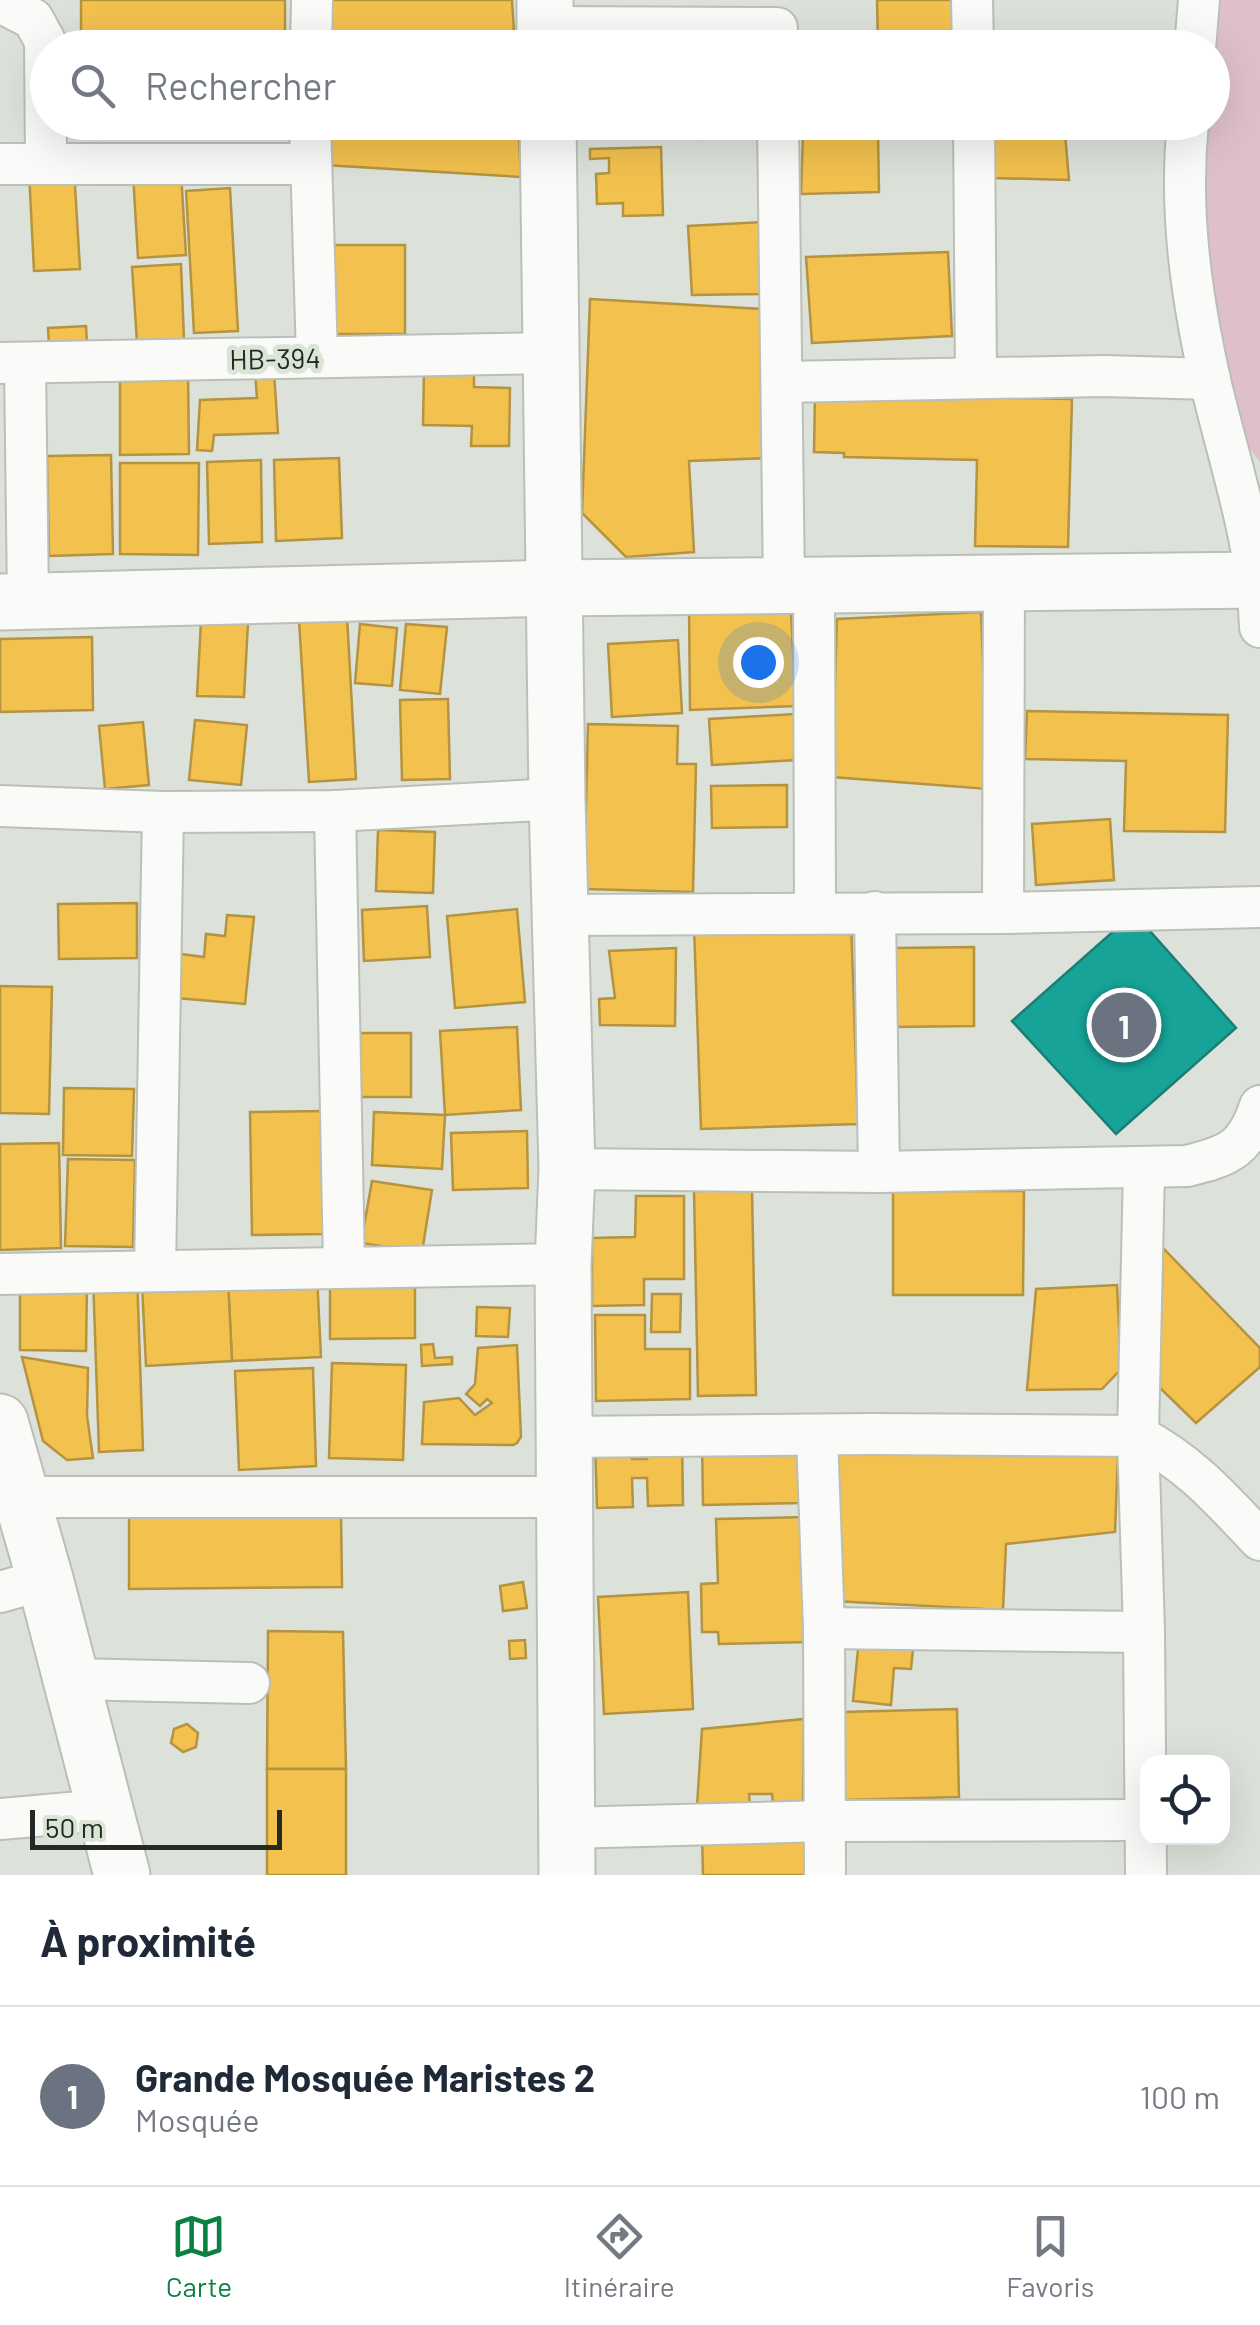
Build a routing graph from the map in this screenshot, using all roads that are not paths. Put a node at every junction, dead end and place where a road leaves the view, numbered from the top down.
1 (312, 0) edge
2 (972, 0) edge
3 (1200, 0) edge
4 (0, 2) edge
5 (545, 25) edge
6 (777, 25) edge
7 (39, 30) edge
8 (311, 30) edge
9 (973, 30) edge
10 (1197, 30) edge
11 (46, 140) edge
12 (310, 140) edge
13 (548, 140) edge
14 (778, 140) edge
15 (974, 140) edge
16 (1186, 140) edge
17 (46, 162) junction
18 (0, 164) edge
19 (310, 164) junction
20 (550, 353) junction
21 (317, 357) junction
22 (12, 363) edge
23 (976, 377) junction
24 (1210, 379) junction
25 (782, 382) junction
26 (1259, 580) edge
27 (799, 585) junction
28 (1004, 585) junction
29 (554, 588) junction
30 (14, 601) edge
31 (1260, 627) edge
32 (556, 800) junction
33 (0, 806) edge
34 (163, 812) junction
35 (335, 812) junction
36 (1260, 907) edge
37 (816, 912) junction
38 (875, 912) junction
39 (1004, 913) junction
40 (561, 915) junction
41 (1255, 1136) edge
42 (567, 1168) junction
43 (1144, 1170) junction
44 (879, 1172) junction
45 (563, 1264) junction
46 (344, 1266) junction
47 (155, 1270) junction
48 (0, 1274) edge
49 (818, 1435) junction
50 (1138, 1436) junction
51 (564, 1437) junction
52 (8, 1464) edge
53 (564, 1497) junction
54 (1260, 1540) edge
55 (22, 1585) edge
56 (824, 1628) junction
57 (1144, 1632) junction
58 (70, 1680) junction
59 (249, 1683) dead end
60 (1144, 1755) edge
61 (103, 1810) junction
62 (0, 1819) edge
63 (1140, 1820) edge
64 (826, 1821) junction
65 (1145, 1845) edge
66 (567, 1852) edge
67 (122, 1875) edge
68 (824, 1875) edge
69 (1146, 1875) edge

1 - 8 street
2 - 9 street
3 - 10 street
4 - 7 street
5 - 6 street
11 - 17 street
12 - 19 street
13 - 20 street
14 - 25 street
15 - 23 street
16 - 24 street
17 - 18 street
17 - 19 street
19 - 21 street
20 - 21 street, HB-394
20 - 29 street
21 - 22 street, HB-394
22 - 30 street
23 - 24 street
23 - 25 street
24 - 26 street
25 - 27 street
26 - 28 street
26 - 31 street
27 - 28 street
27 - 29 street
27 - 37 street
28 - 39 street
29 - 30 street
29 - 32 street
32 - 35 street
32 - 40 street
33 - 34 street
34 - 35 street
34 - 47 street
35 - 46 street
36 - 39 street
37 - 38 street
37 - 40 street
38 - 39 street
38 - 44 street
40 - 42 street
41 - 43 street
42 - 44 street
42 - 45 street
43 - 44 street
43 - 50 street
45 - 46 street
45 - 51 street
46 - 47 street
47 - 48 street
49 - 50 street
49 - 51 street
49 - 56 street
50 - 54 street
50 - 57 street
51 - 53 street
52 - 53 street
52 - 55 street
53 - 66 street
55 - 58 street
56 - 57 street
56 - 64 street
57 - 60 street
58 - 59 street
58 - 61 street
61 - 62 street
61 - 67 street
63 - 64 street
64 - 66 street
64 - 68 street
65 - 69 street

